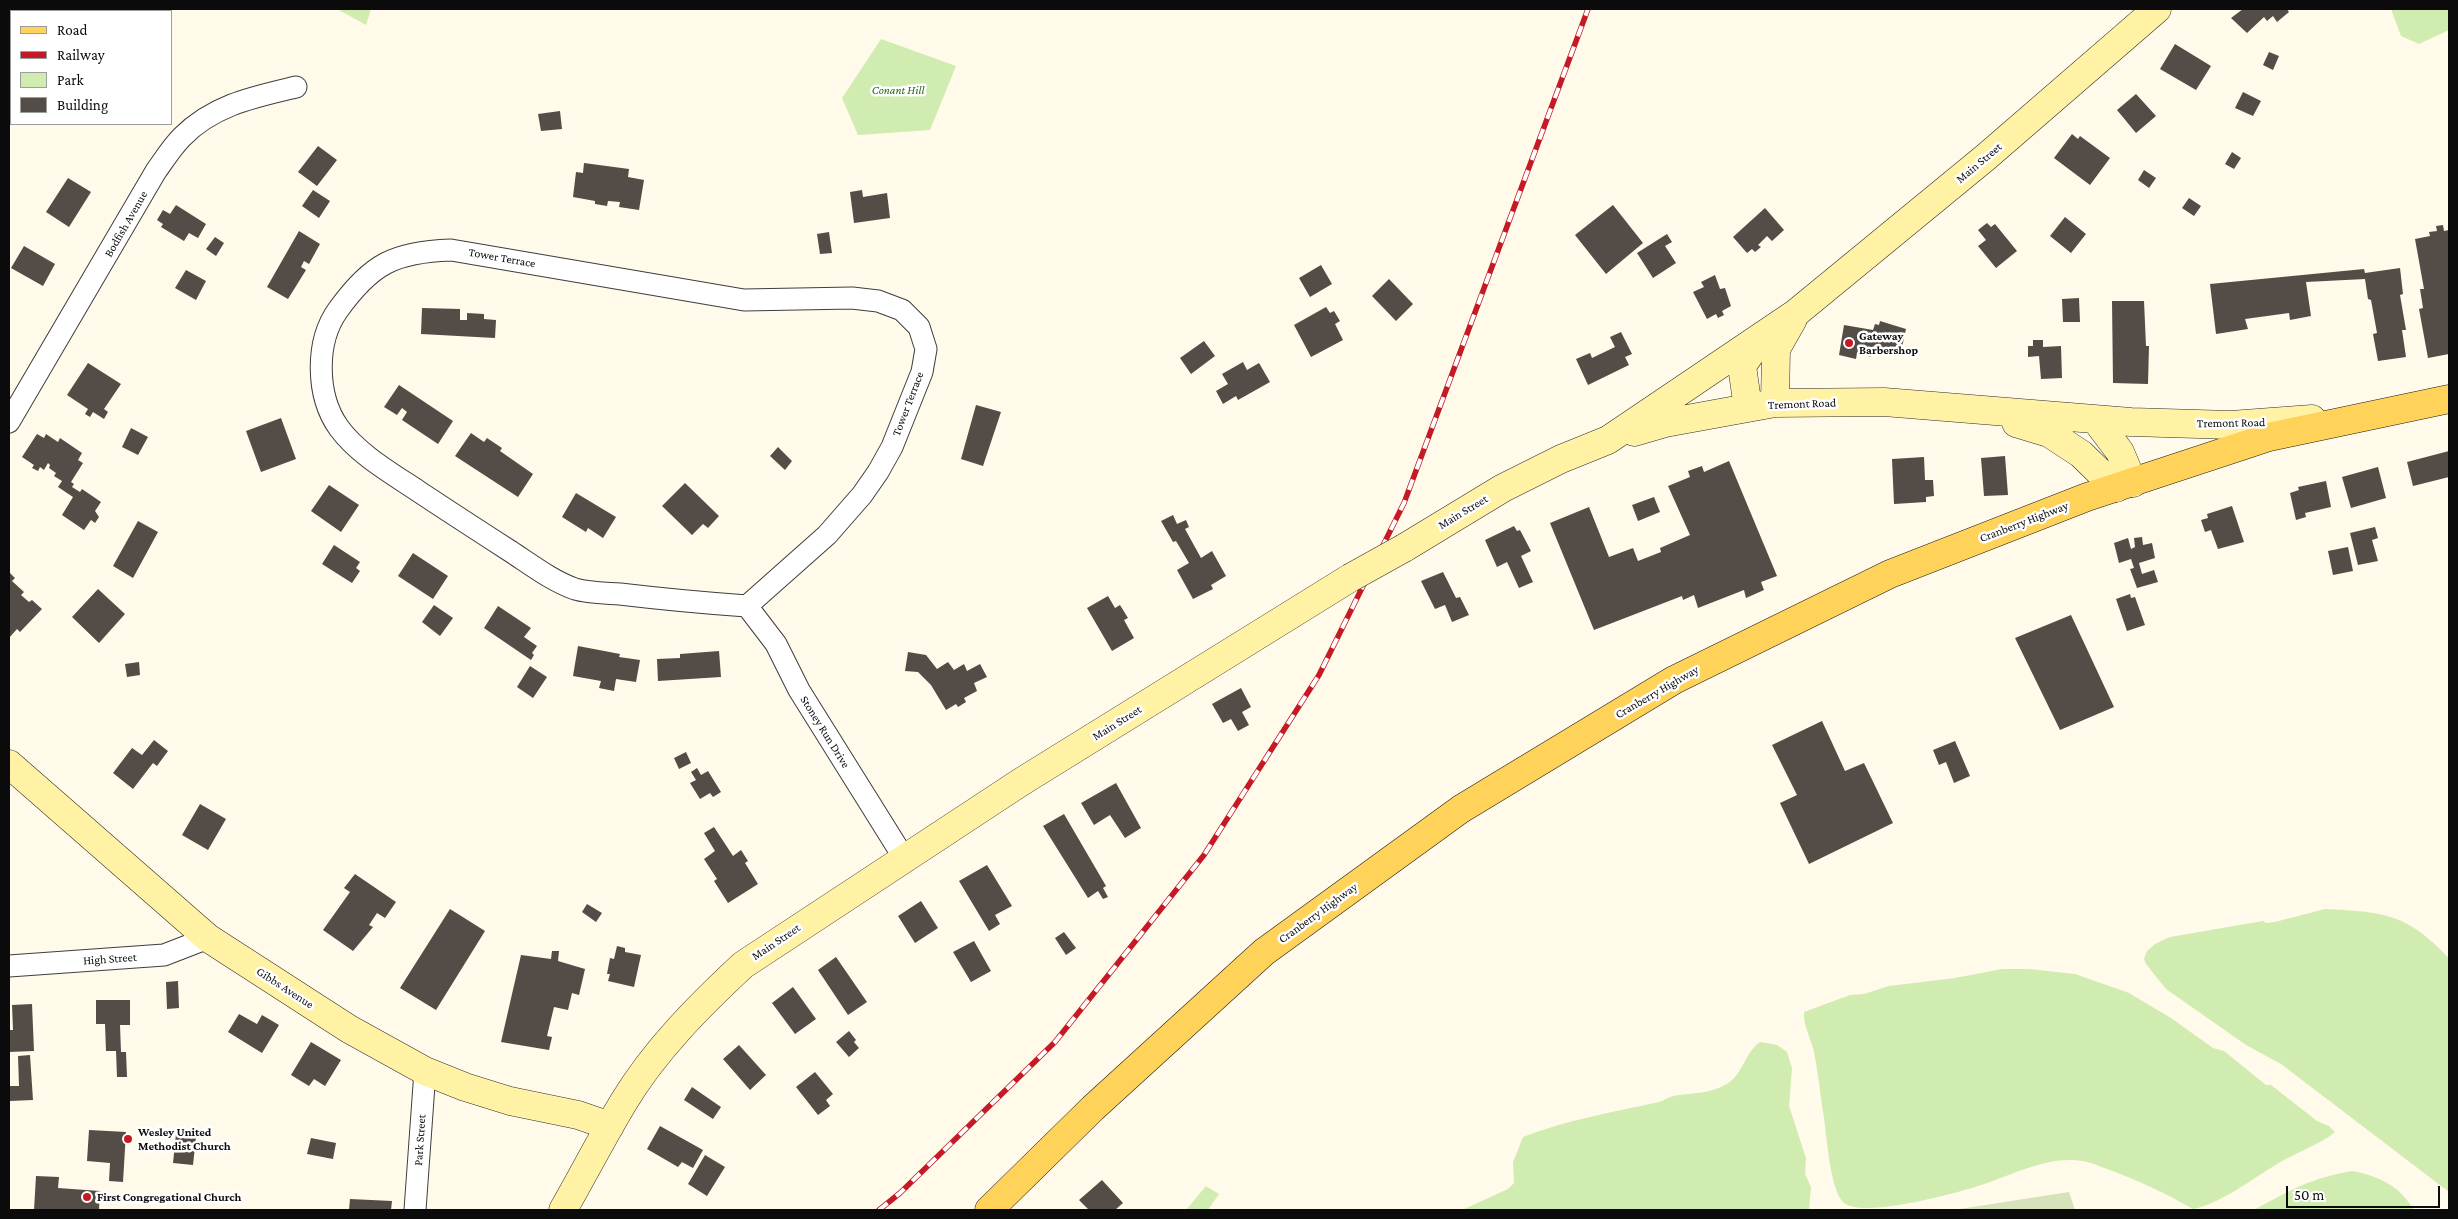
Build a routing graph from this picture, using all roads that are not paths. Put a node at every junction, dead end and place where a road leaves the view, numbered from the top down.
1 (2157, 9) edge
2 (296, 87) dead end
3 (1796, 313) junction
4 (1762, 338) junction
5 (2449, 398) edge
6 (1775, 403) junction
7 (1748, 408) junction
8 (1969, 409) junction
9 (2367, 416) junction
10 (2095, 419) junction
11 (9, 422) edge
12 (1608, 440) junction
13 (2125, 485) junction
14 (747, 606) junction
15 (9, 764) edge
16 (904, 858) junction
17 (208, 938) junction
18 (9, 966) edge
19 (425, 1071) junction
20 (610, 1126) junction
21 (416, 1210) edge
22 (563, 1210) edge
23 (989, 1210) edge

1 - 3 main road, Main Street
2 - 11 street, Bodfish Avenue
3 - 4 main road, Main Street
3 - 6 main road, Main Street
4 - 7 main road, Main Street
4 - 12 main road, Main Street
5 - 9 main road, Cranberry Highway
6 - 7 main road, Tremont Road
6 - 8 main road, Tremont Road
7 - 12 main road, Tremont Road
8 - 10 main road, Tremont Road
8 - 13 main road, Tremont Road
9 - 10 main road, Tremont Road
9 - 13 main road, Cranberry Highway
10 - 13 main road
12 - 16 main road, Main Street, bridge
13 - 23 main road, Cranberry Highway
14 - 14 street, Tower Terrace
14 - 16 street, Stoney Run Drive
15 - 17 main road, Gibbs Avenue
16 - 20 main road, Main Street
17 - 18 street, High Street
17 - 19 main road, Gibbs Avenue
19 - 20 main road, Gibbs Avenue
19 - 21 street, Park Street
20 - 22 main road, Main Street

